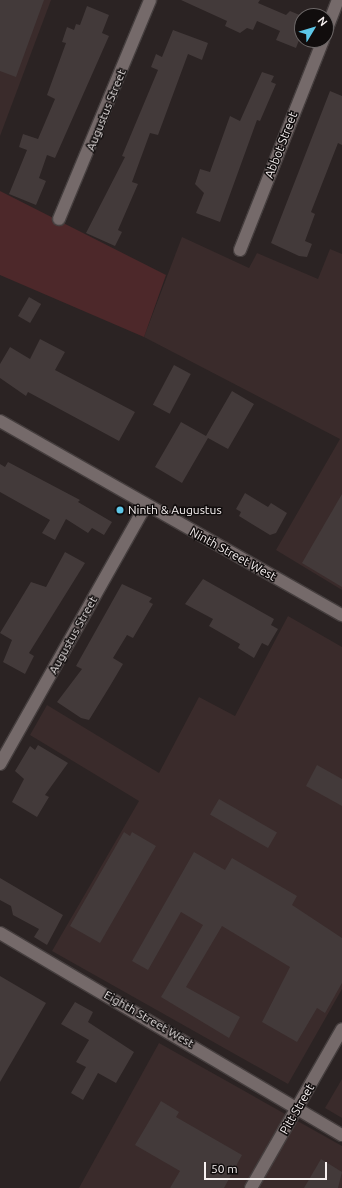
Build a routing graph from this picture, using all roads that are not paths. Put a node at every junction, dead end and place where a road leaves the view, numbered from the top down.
1 (150, 0) edge
2 (338, 0) edge
3 (334, 11) edge
4 (320, 48) edge
5 (59, 219) dead end
6 (240, 250) dead end
7 (0, 421) edge
8 (146, 505) junction
9 (342, 615) edge
10 (0, 764) edge
11 (0, 933) edge
12 (342, 1029) edge
13 (296, 1109) junction
14 (342, 1135) edge
15 (251, 1188) edge

1 - 5 street, Augustus Street
2 - 3 street
4 - 6 street, Abbot Street
7 - 8 street, Ninth Street West
8 - 9 street, Ninth Street West
8 - 10 street, Augustus Street
11 - 13 street, Eighth Street West
12 - 13 street, Pitt Street
13 - 14 street, Eighth Street West
13 - 15 street, Pitt Street

